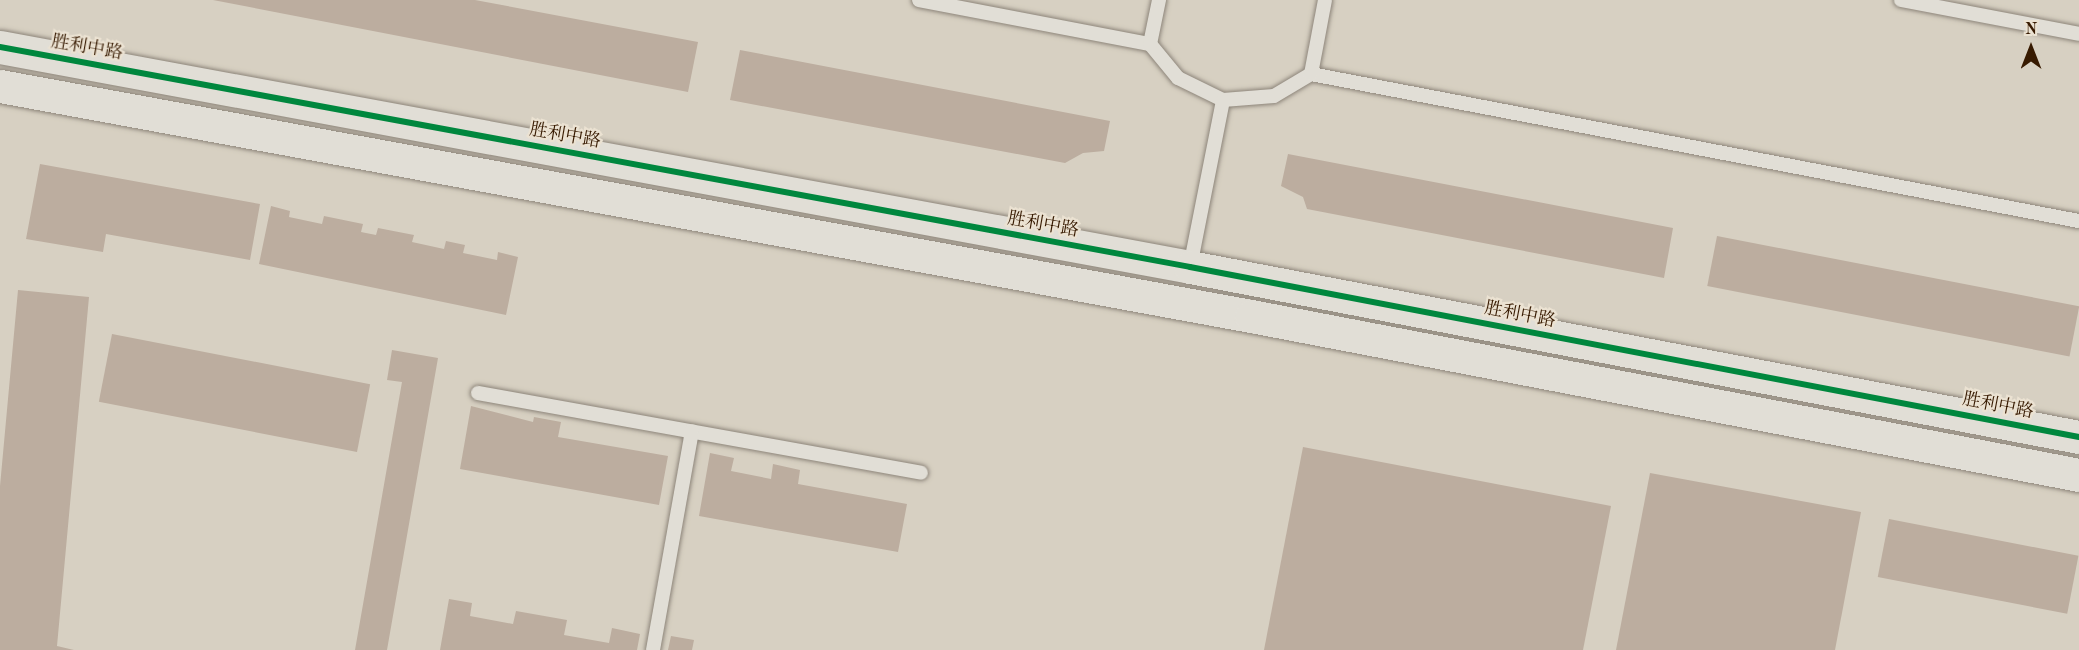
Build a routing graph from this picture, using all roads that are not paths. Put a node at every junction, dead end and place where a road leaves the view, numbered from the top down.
1 (919, 0) edge
2 (1159, 0) edge
3 (1325, 0) edge
4 (1901, 0) edge
5 (2079, 34) edge
6 (1150, 44) junction
7 (0, 47) edge
8 (1311, 74) junction
9 (0, 86) edge
10 (1222, 100) junction
11 (2079, 221) edge
12 (1190, 267) junction
13 (478, 393) dead end
14 (692, 432) junction
15 (2079, 437) edge
16 (921, 473) dead end
17 (2079, 475) edge
18 (653, 650) edge

1 - 6 lane
2 - 6 lane
3 - 8 lane
4 - 5 lane
6 - 10 lane
7 - 12 street, 胜利中路
8 - 10 lane
8 - 11 lane
9 - 17 street
10 - 12 lane
12 - 15 street, 胜利中路
13 - 14 lane
14 - 16 lane
14 - 18 lane

